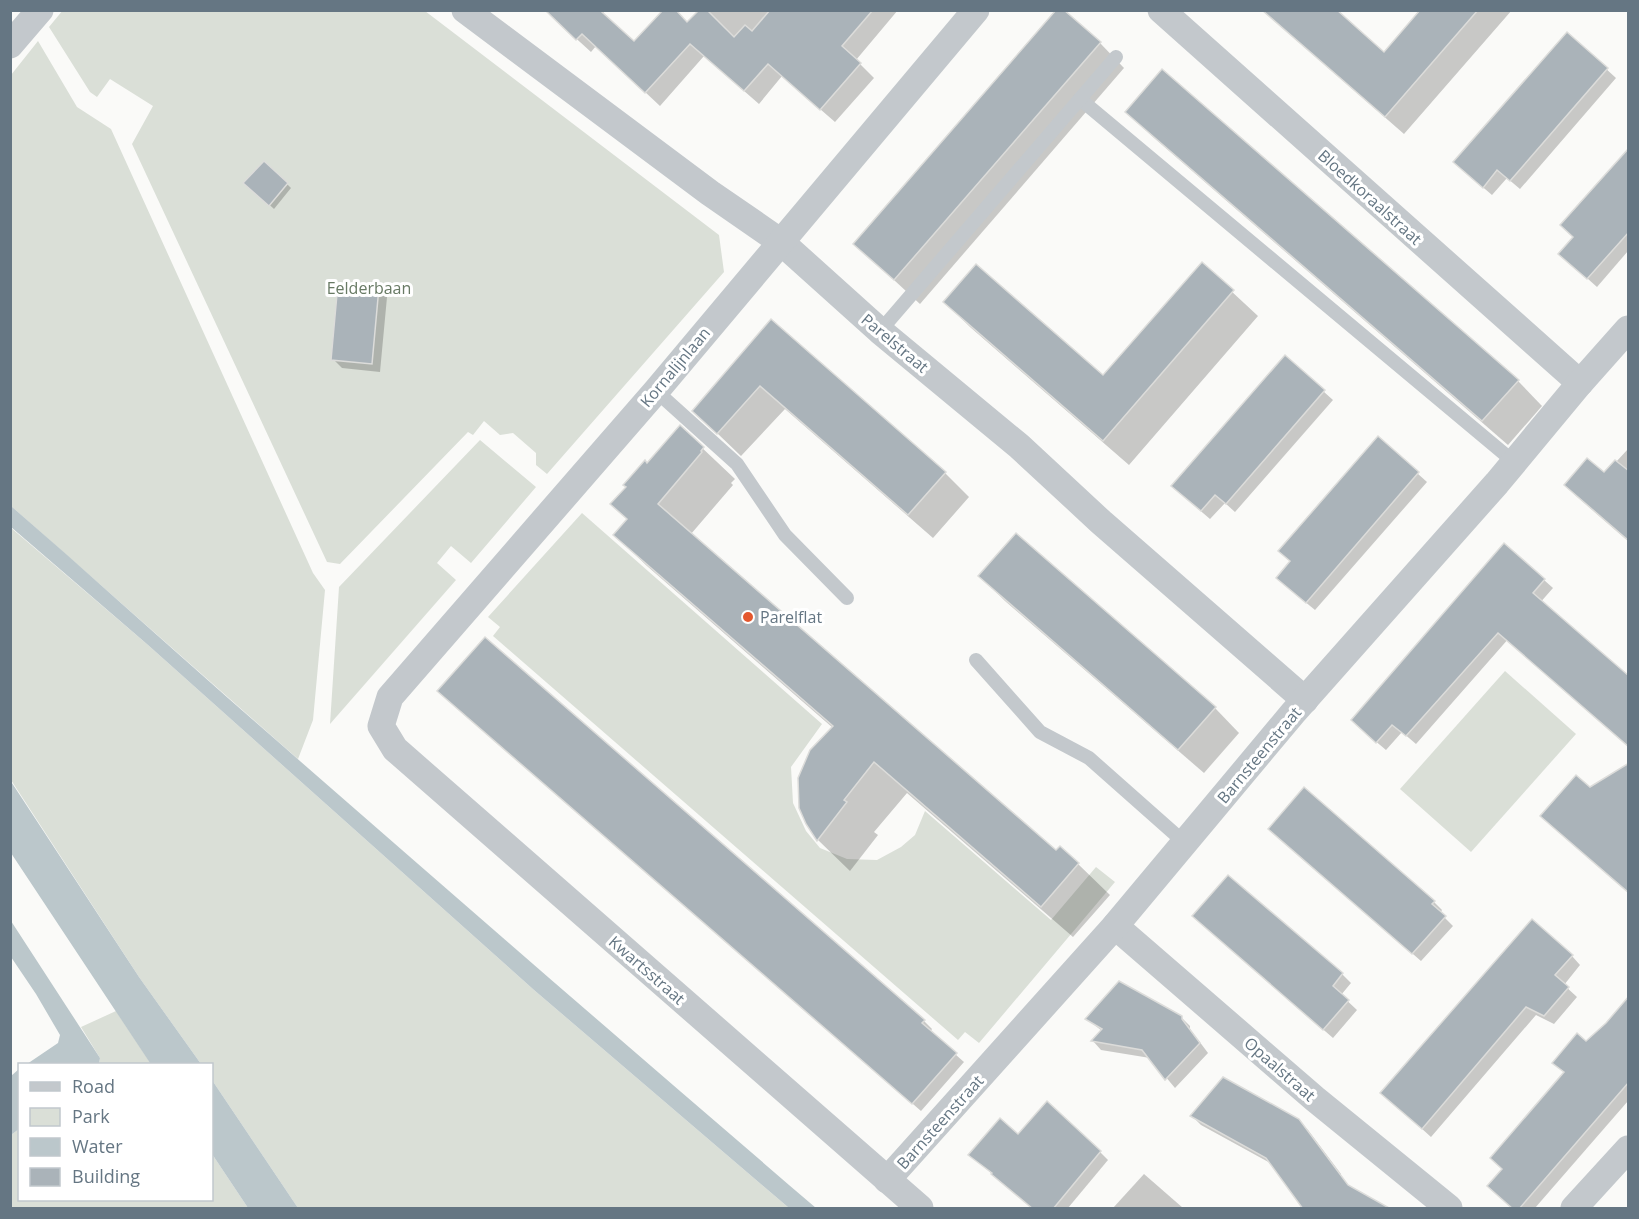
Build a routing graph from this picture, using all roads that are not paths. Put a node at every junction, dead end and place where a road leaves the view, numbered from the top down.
1 (40, 10) edge
2 (465, 10) edge
3 (976, 10) edge
4 (1161, 10) edge
5 (10, 45) edge
6 (1116, 57) dead end
7 (1080, 99) junction
8 (781, 242) junction
9 (1629, 329) edge
10 (880, 332) junction
11 (1580, 383) junction
12 (656, 391) junction
13 (1514, 462) junction
14 (847, 598) dead end
15 (976, 660) dead end
16 (1305, 700) junction
17 (381, 726) joint
18 (1185, 843) junction
19 (1115, 926) junction
20 (1629, 1149) edge
21 (887, 1180) junction
22 (920, 1209) edge
23 (1449, 1209) edge
24 (1574, 1209) edge

1 - 5 street
2 - 8 street, Parelstraat
3 - 8 street, Kornalijnlaan
4 - 11 street, Bloedkoraalstraat
6 - 7 lane
7 - 10 lane
7 - 13 lane
8 - 10 street, Parelstraat
8 - 12 street, Kornalijnlaan
9 - 11 street, Barnsteenstraat
10 - 16 street, Parelstraat
11 - 13 street, Barnsteenstraat
12 - 14 lane
12 - 17 street, Kornalijnlaan
13 - 16 street, Barnsteenstraat
15 - 18 lane
16 - 18 street, Barnsteenstraat
17 - 21 street, Kwartsstraat
18 - 19 street, Barnsteenstraat
19 - 21 street, Barnsteenstraat
19 - 23 street, Opaalstraat
20 - 24 street
21 - 22 street, Kwartsstraat

